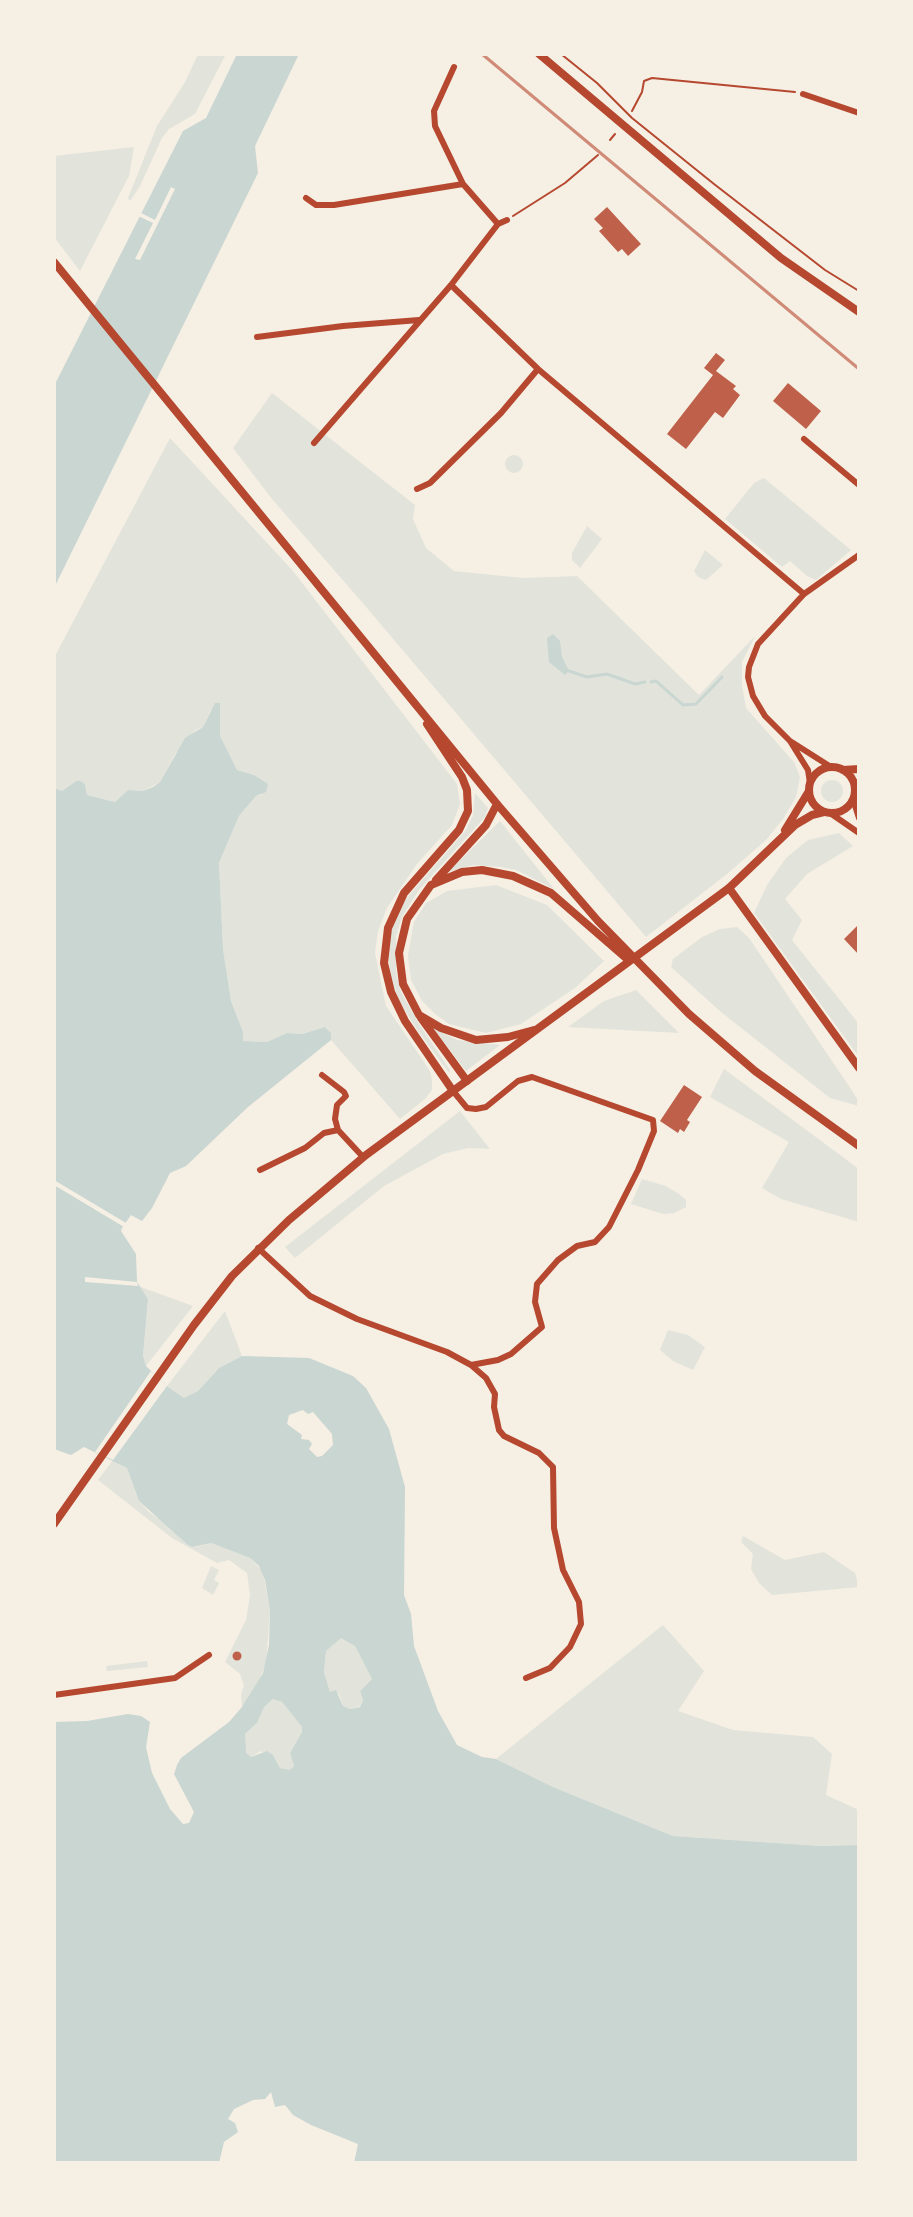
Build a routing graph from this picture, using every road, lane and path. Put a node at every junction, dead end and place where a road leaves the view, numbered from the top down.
1 (539, 54) edge
2 (561, 54) edge
3 (454, 66) dead end
4 (803, 94) joint
5 (632, 111) dead end
6 (859, 112) edge
7 (615, 135) dead end
8 (610, 140) dead end
9 (598, 155) dead end
10 (463, 184) junction
11 (306, 198) dead end
12 (507, 220) joint
13 (498, 224) junction
14 (54, 262) edge
15 (451, 285) junction
16 (859, 291) edge
17 (859, 312) edge
18 (419, 320) junction
19 (257, 337) dead end
20 (538, 369) junction
21 (804, 439) dead end
22 (314, 443) dead end
23 (859, 485) edge
24 (417, 489) dead end
25 (859, 555) edge
26 (804, 594) junction
27 (398, 681) junction
28 (790, 741) junction
29 (831, 767) junction
30 (859, 769) edge
31 (843, 770) junction
32 (809, 787) junction
33 (856, 792) edge
34 (497, 804) junction
35 (827, 813) junction
36 (859, 819) edge
37 (859, 833) edge
38 (779, 839) junction
39 (431, 885) junction
40 (729, 888) junction
41 (657, 984) junction
42 (419, 1015) junction
43 (534, 1030) junction
44 (859, 1068) edge
45 (322, 1075) dead end
46 (467, 1081) junction
47 (453, 1091) junction
48 (338, 1130) junction
49 (859, 1146) edge
50 (363, 1157) junction
51 (260, 1170) dead end
52 (258, 1248) junction
53 (471, 1365) junction
54 (54, 1524) edge
55 (209, 1655) dead end
56 (526, 1678) dead end
57 (54, 1695) edge

1 - 17 main road
2 - 16 path
3 - 10 street
4 - 5 path
4 - 6 street
7 - 8 path
9 - 12 path
10 - 11 street
10 - 13 street
12 - 13 street
13 - 15 street
14 - 27 main road
15 - 18 street
15 - 20 street
18 - 19 street
18 - 22 street
20 - 24 street
20 - 26 street
21 - 23 street
25 - 26 street
26 - 28 street
27 - 34 main road
27 - 47 main road
28 - 29 street
28 - 32 street
29 - 31 street
29 - 32 street
30 - 31 street
31 - 33 street
32 - 35 street
32 - 38 street
33 - 35 street
33 - 36 street
34 - 39 main road
34 - 41 main road
35 - 37 street
35 - 38 street
38 - 40 street
39 - 41 main road
39 - 42 main road
40 - 43 street
40 - 44 main road
41 - 49 main road
42 - 43 main road
42 - 46 main road
43 - 46 street
45 - 48 street
46 - 47 street
47 - 50 street
47 - 53 street
48 - 50 street
48 - 51 street
50 - 52 street
52 - 53 street
52 - 54 street
53 - 56 street
55 - 57 street

